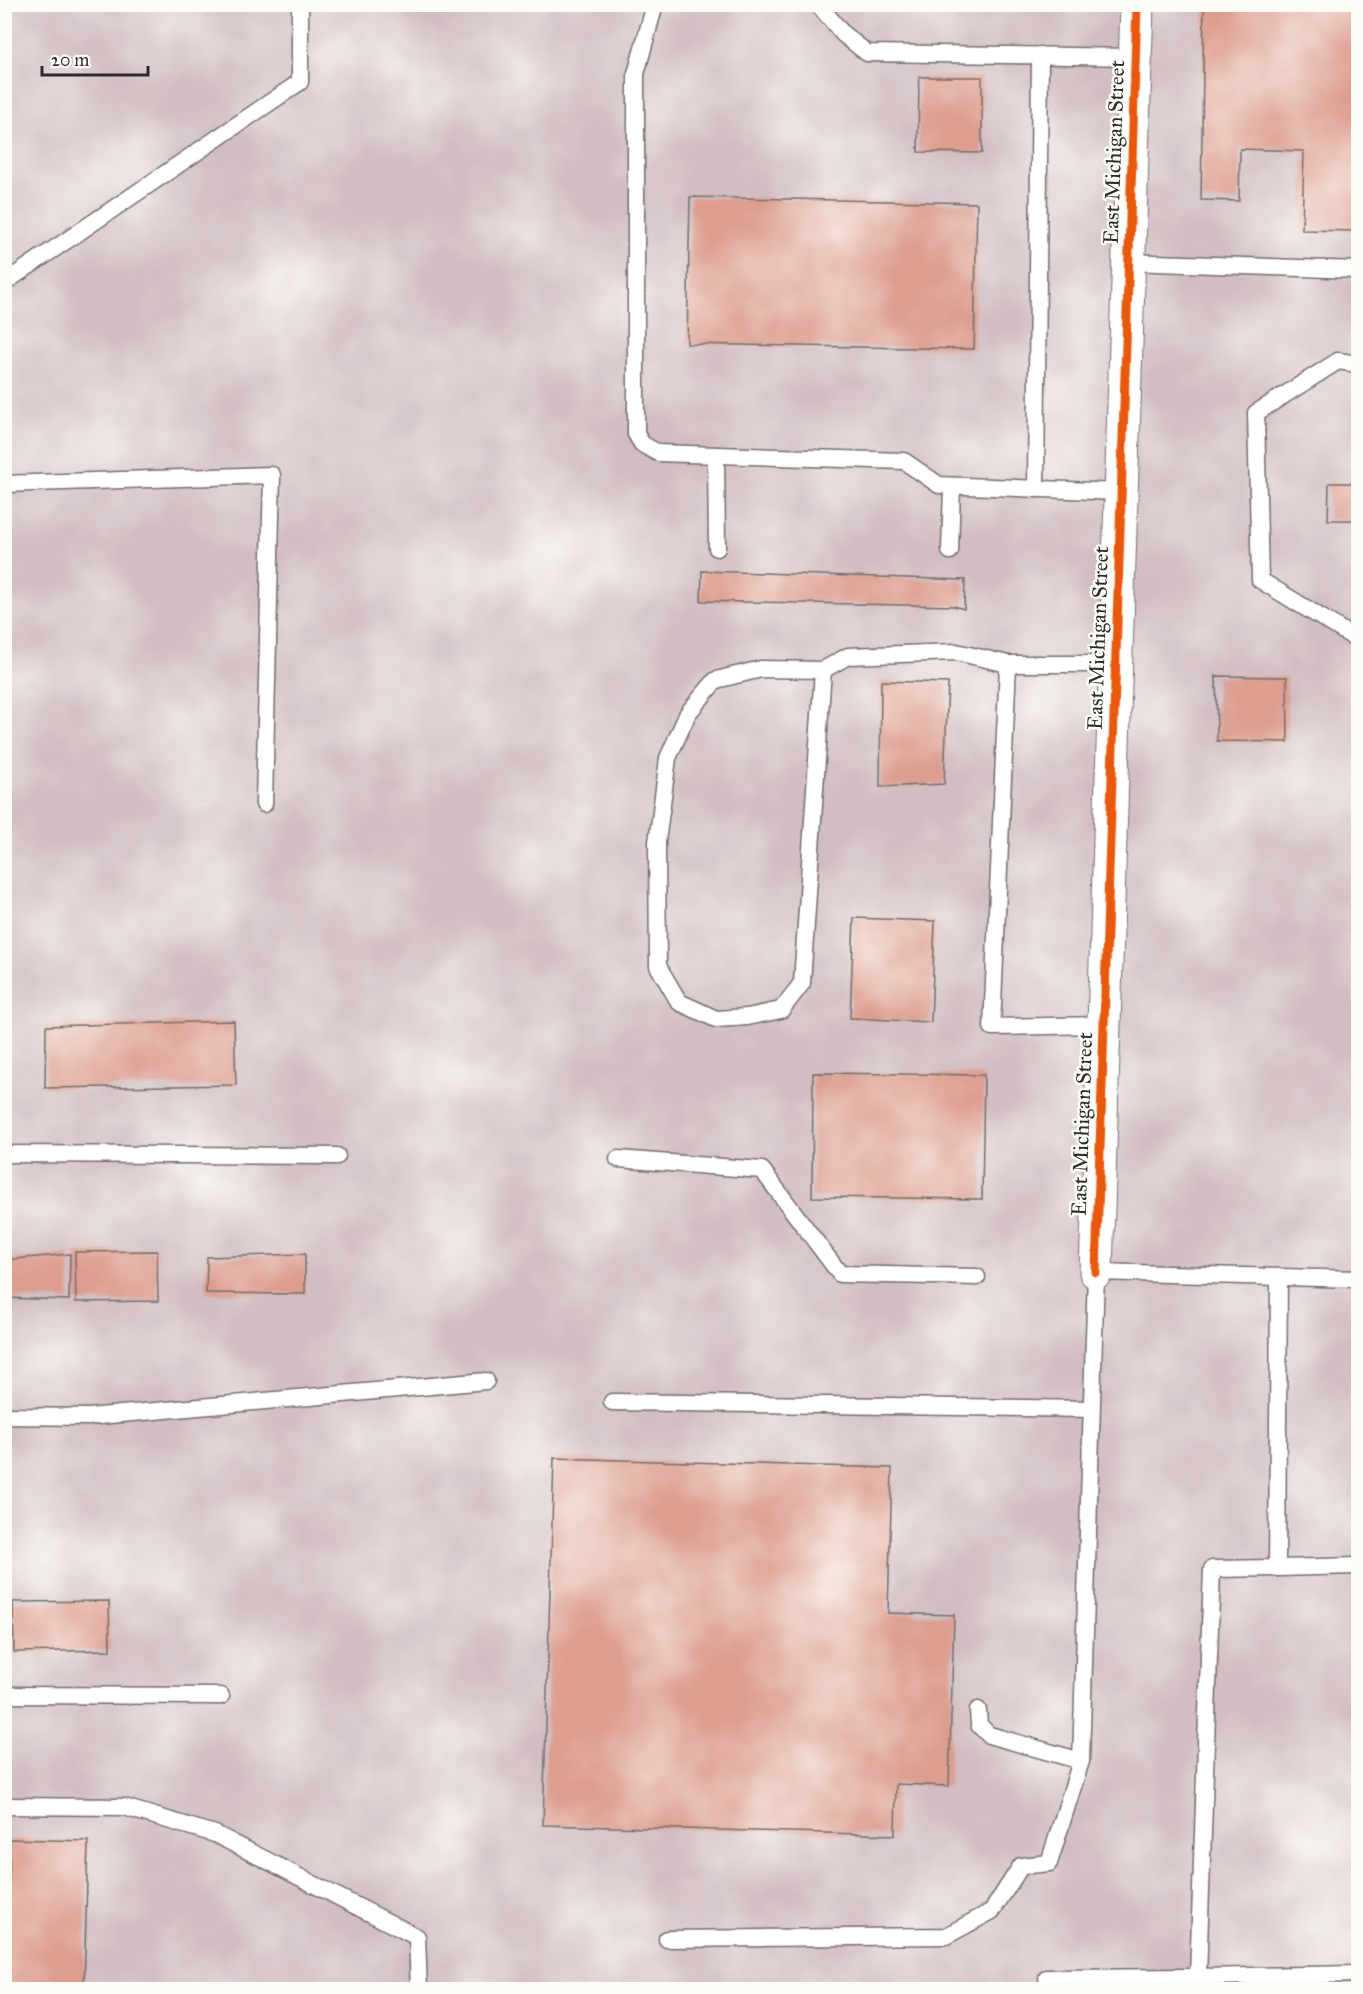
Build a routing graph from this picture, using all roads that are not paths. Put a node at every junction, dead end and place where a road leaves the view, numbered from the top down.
1 (300, 4) edge
2 (655, 4) edge
3 (818, 4) edge
4 (1137, 4) edge
5 (1040, 55) junction
6 (1135, 57) junction
7 (1128, 262) junction
8 (1359, 270) edge
9 (4, 283) edge
10 (1359, 364) edge
11 (716, 455) junction
12 (4, 484) edge
13 (952, 486) junction
14 (1036, 489) junction
15 (1120, 492) junction
16 (717, 548) dead end
17 (950, 551) dead end
18 (1359, 640) edge
19 (1008, 664) junction
20 (1115, 664) junction
21 (823, 670) junction
22 (264, 804) dead end
23 (1103, 1025) junction
24 (4, 1154) edge
25 (337, 1156) dead end
26 (618, 1159) dead end
27 (1096, 1272) junction
28 (977, 1276) dead end
29 (1279, 1278) junction
30 (1359, 1279) edge
31 (486, 1381) dead end
32 (612, 1402) dead end
33 (1091, 1409) junction
34 (4, 1416) edge
35 (1359, 1566) edge
36 (1277, 1568) junction
37 (4, 1695) edge
38 (221, 1696) dead end
39 (978, 1710) dead end
40 (1081, 1761) junction
41 (4, 1806) edge
42 (667, 1939) dead end
43 (1359, 1974) edge
44 (1198, 1977) junction
45 (1047, 1978) dead end
46 (419, 1989) edge

1 - 9 lane
2 - 11 lane
3 - 5 lane
4 - 6 street, East Michigan Street
5 - 6 lane
5 - 14 lane
6 - 7 street, East Michigan Street
7 - 8 lane
7 - 15 street, East Michigan Street
10 - 18 lane
11 - 13 lane
11 - 16 lane
12 - 22 lane
13 - 14 lane
13 - 17 lane
14 - 15 lane
15 - 20 street, East Michigan Street
19 - 20 lane
19 - 21 lane
19 - 23 lane
20 - 23 street, East Michigan Street
21 - 21 lane
23 - 27 street, East Michigan Street
24 - 25 lane
26 - 28 lane
27 - 29 lane
27 - 33 lane
29 - 30 lane
29 - 36 lane
31 - 34 lane
32 - 33 lane
33 - 40 lane
35 - 36 lane
36 - 44 lane
37 - 38 lane
39 - 40 lane
40 - 42 lane
41 - 46 lane
43 - 44 lane
44 - 45 lane

